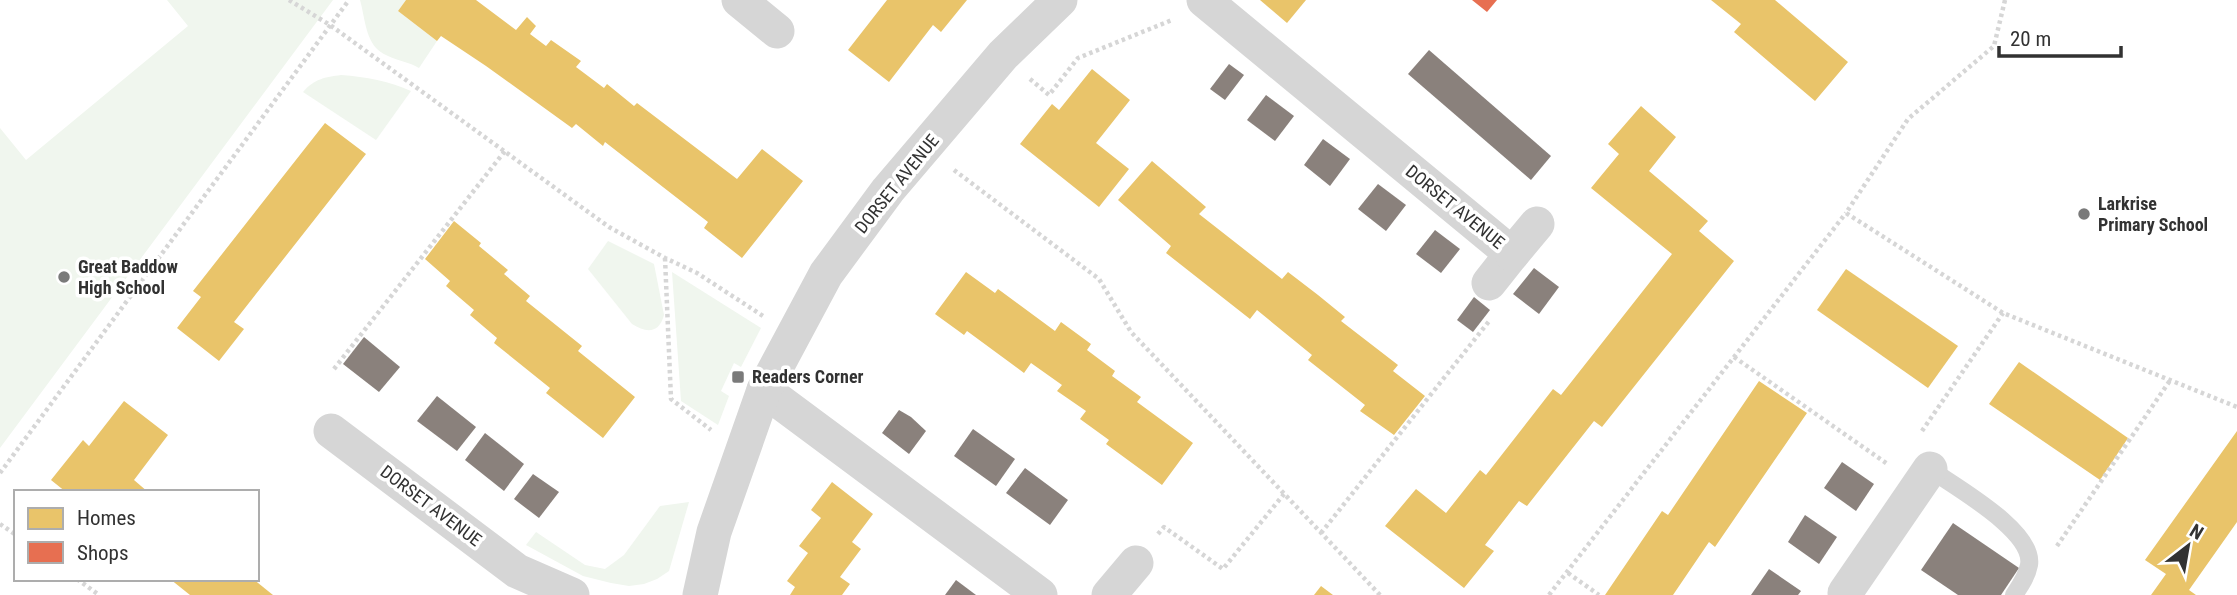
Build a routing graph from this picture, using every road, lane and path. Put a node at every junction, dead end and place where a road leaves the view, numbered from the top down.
1 (289, 0) edge
2 (349, 0) edge
3 (739, 0) edge
4 (1060, 0) edge
5 (2005, 0) edge
6 (1206, 2) edge
7 (330, 25) junction
8 (777, 31) dead end
9 (1003, 55) junction
10 (925, 148) junction
11 (505, 151) junction
12 (1846, 213) junction
13 (1537, 224) dead end
14 (1512, 254) junction
15 (665, 258) junction
16 (1489, 283) joint
17 (2003, 313) junction
18 (793, 334) junction
19 (1734, 357) junction
20 (334, 369) dead end
21 (2171, 379) junction
22 (764, 390) junction
23 (2237, 407) edge
24 (331, 431) dead end
25 (1919, 436) dead end
26 (720, 437) dead end
27 (1930, 469) junction
28 (0, 473) edge
29 (1284, 494) junction
30 (1321, 533) junction
31 (1136, 563) joint
32 (2029, 563) junction
33 (1568, 573) junction
34 (80, 581) edge
35 (1845, 594) edge
36 (99, 595) edge
37 (572, 595) edge
38 (700, 595) edge
39 (1040, 595) edge
40 (1109, 595) edge
41 (1380, 595) edge
42 (1549, 595) edge
43 (1599, 595) edge
44 (2014, 595) edge

1 - 7 path
2 - 7 path
3 - 8 street
4 - 9 street, DORSET AVENUE
5 - 12 path
6 - 9 path
6 - 14 street, DORSET AVENUE
7 - 11 path
7 - 28 path
9 - 10 street, DORSET AVENUE
10 - 18 street, DORSET AVENUE
10 - 29 path
11 - 15 path
11 - 20 path
12 - 17 path
12 - 19 path
13 - 14 street, DORSET AVENUE
14 - 16 street, DORSET AVENUE
15 - 18 path
15 - 26 path
16 - 30 path
17 - 21 path
17 - 25 path
18 - 22 street, DORSET AVENUE
19 - 27 path
19 - 33 path
21 - 23 path
21 - 32 path
22 - 38 street, DORSET AVENUE
22 - 39 street
24 - 37 street, DORSET AVENUE
27 - 32 lane
27 - 35 street
29 - 30 path
29 - 31 path
30 - 41 path
31 - 40 street
32 - 44 lane
33 - 42 path
33 - 43 path
34 - 36 path

